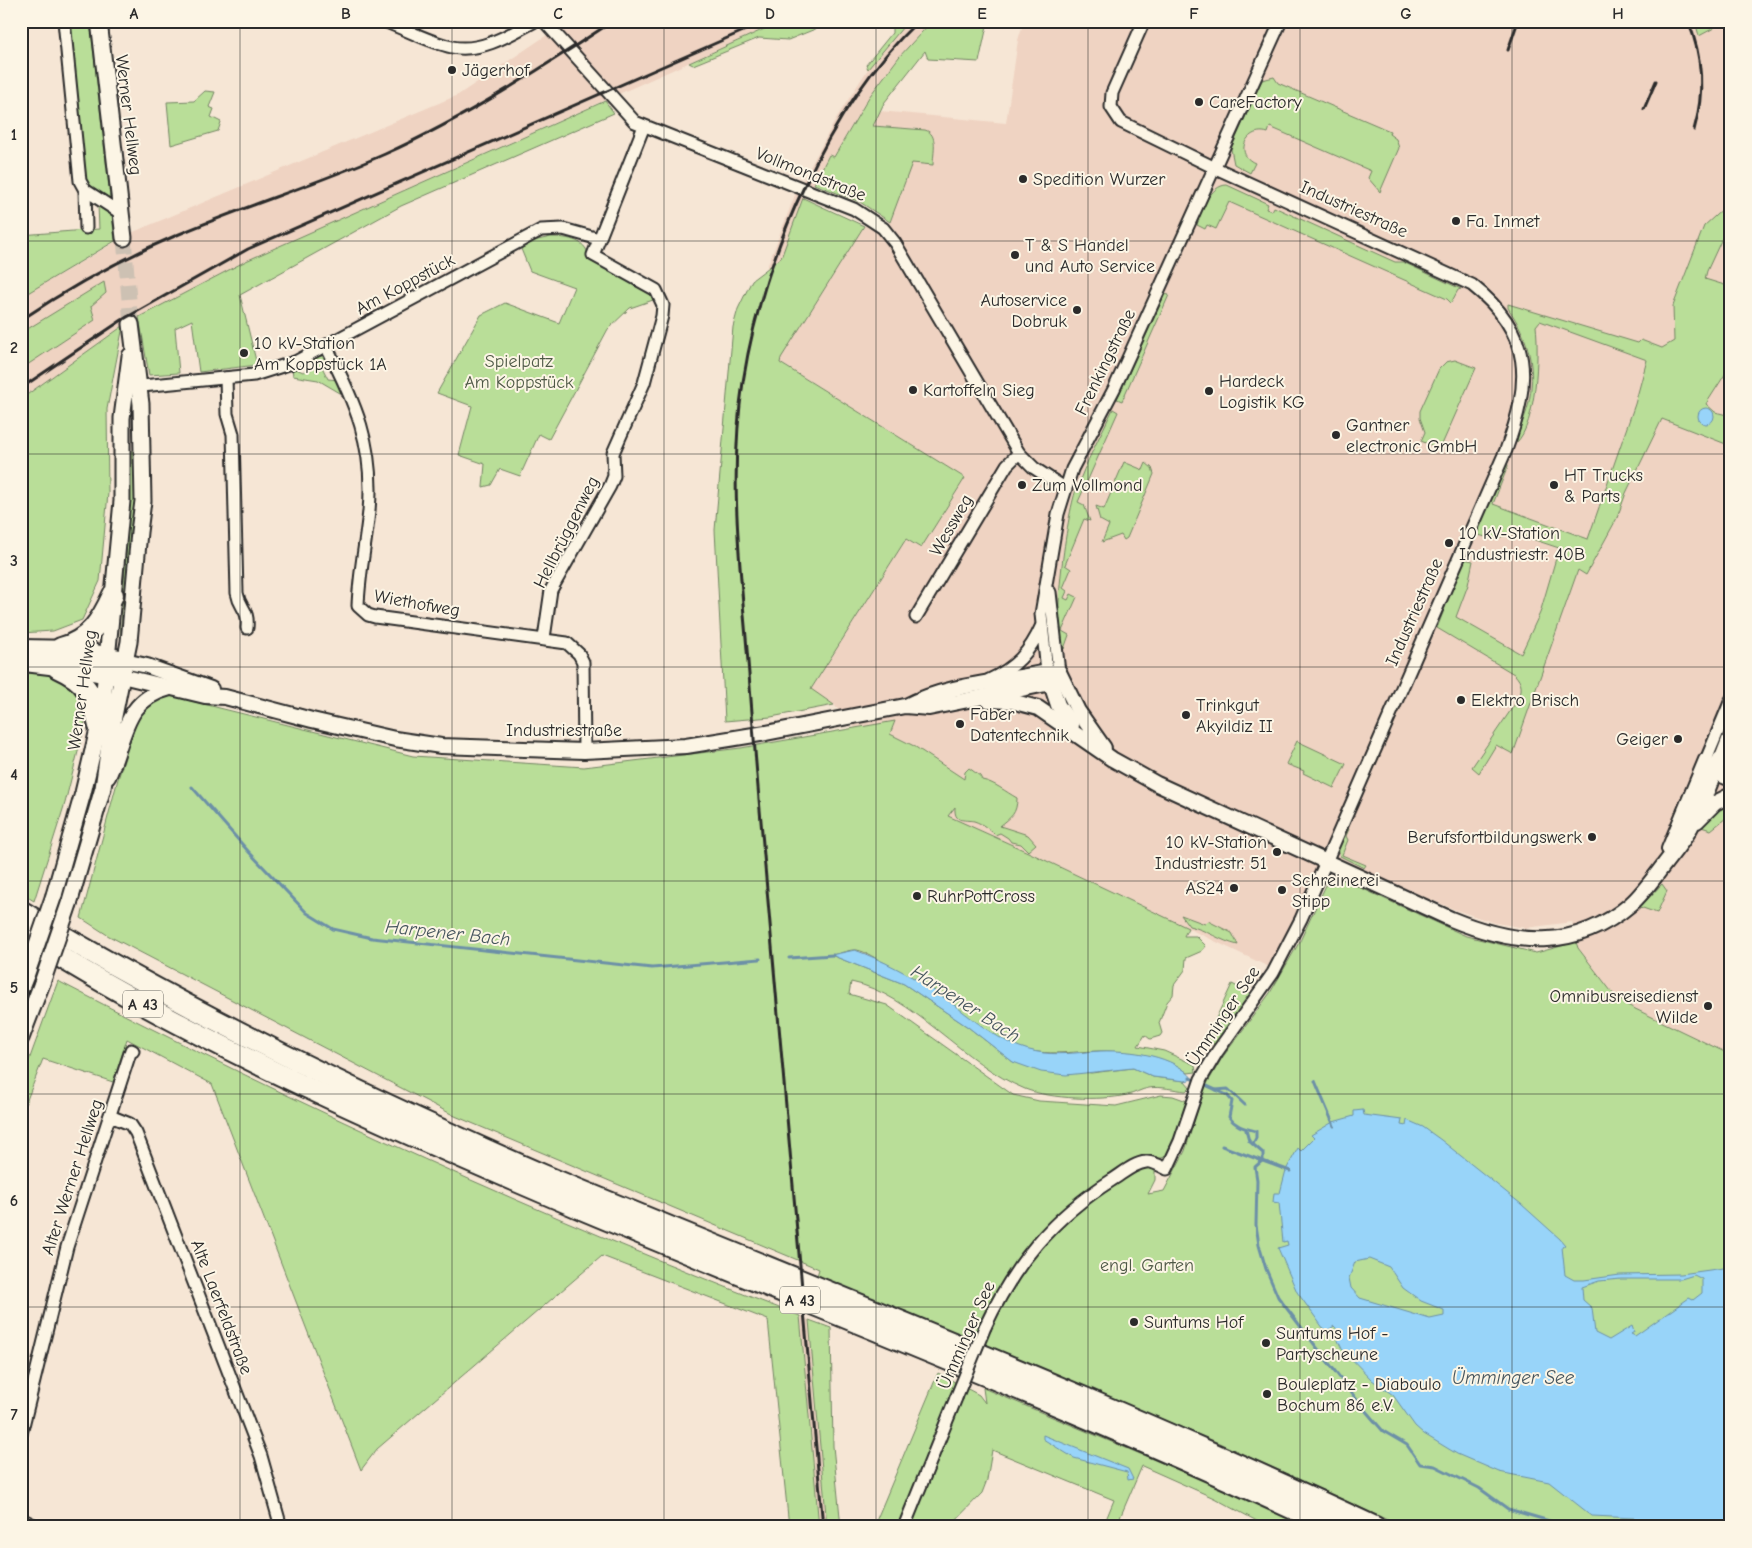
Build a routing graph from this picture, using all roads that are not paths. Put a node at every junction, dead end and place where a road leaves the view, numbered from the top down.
1 (64, 21) edge
2 (99, 21) edge
3 (535, 21) edge
4 (544, 21) edge
5 (1144, 21) edge
6 (1282, 21) edge
7 (390, 22) edge
8 (644, 126) junction
9 (1214, 167) junction
10 (85, 190) junction
11 (122, 214) junction
12 (86, 228) dead end
13 (124, 238) tunnel mouth
14 (597, 244) junction
15 (326, 346) junction
16 (226, 378) junction
17 (132, 387) junction
18 (1019, 452) junction
19 (1065, 488) junction
20 (1048, 578) junction
21 (113, 595) junction
22 (916, 617) dead end
23 (1042, 625) junction
24 (247, 628) dead end
25 (544, 638) junction
26 (21, 650) edge
27 (51, 657) junction
28 (21, 661) edge
29 (115, 667) junction
30 (1052, 675) junction
31 (981, 683) junction
32 (171, 688) junction
33 (225, 696) junction
34 (972, 700) junction
35 (1731, 700) edge
36 (905, 706) junction
37 (99, 726) junction
38 (1731, 731) edge
39 (1080, 736) junction
40 (584, 751) junction
41 (1112, 759) junction
42 (1718, 764) edge
43 (1731, 779) edge
44 (103, 788) junction
45 (1731, 795) edge
46 (1691, 827) junction
47 (1325, 862) junction
48 (1659, 870) junction
49 (21, 901) edge
50 (21, 911) edge
51 (21, 933) edge
52 (80, 947) junction
53 (21, 988) edge
54 (21, 1038) edge
55 (133, 1051) dead end
56 (110, 1116) junction
57 (21, 1434) edge
58 (21, 1519) edge
59 (38, 1527) edge
60 (281, 1527) edge
61 (904, 1527) edge
62 (1332, 1527) edge
63 (1375, 1527) edge

1 - 10 street
2 - 11 main road, Werner Hellweg
3 - 7 street
4 - 8 street, Vollmondstraße
5 - 9 street
6 - 9 street, Frenkingstraße
8 - 14 street
8 - 18 street, Vollmondstraße
9 - 19 street, Frenkingstraße
9 - 47 street, Industriestraße
10 - 11 street
10 - 12 street
11 - 13 main road, Werner Hellweg
14 - 15 street, Am Koppstück
14 - 25 street, Hellbrüggenweg
15 - 16 street, Am Koppstück
15 - 25 street, Wiethofweg
16 - 17 street, Am Koppstück
16 - 24 street
17 - 21 main road, Werner Hellweg
17 - 29 main road, Werner Hellweg
18 - 19 street, Vollmondstraße
18 - 22 street, Wessweg
19 - 20 street, Frenkingstraße
20 - 23 street, Frenkingstraße
20 - 30 street, Frenkingstraße
21 - 27 highway
21 - 29 main road, Werner Hellweg
23 - 30 street, Frenkingstraße
23 - 31 street, Industriestraße
25 - 40 street, Wiethofweg
26 - 27 highway
27 - 28 highway
27 - 29 highway
27 - 37 highway
29 - 32 street, Industriestraße
29 - 33 street, Industriestraße
29 - 37 main road, Werner Hellweg
29 - 44 main road, Werner Hellweg
30 - 31 street, Industriestraße
30 - 34 street, Industriestraße
30 - 39 street, Industriestraße
30 - 41 street, Industriestraße
31 - 36 street, Industriestraße
32 - 33 street, Industriestraße
32 - 44 street, Werner Hellweg
33 - 40 street, Industriestraße
34 - 36 street, Industriestraße
34 - 39 street, Industriestraße
35 - 42 street, Industriestraße
36 - 40 street, Industriestraße
37 - 53 main road, Werner Hellweg, bridge
38 - 42 street, Industriestraße
39 - 41 street, Industriestraße
41 - 47 street, Industriestraße
42 - 43 street
42 - 46 street, Industriestraße
42 - 48 street, Industriestraße
44 - 54 main road, Werner Hellweg, bridge
45 - 46 street
46 - 48 street, Industriestraße
47 - 48 street, Industriestraße
47 - 61 street, Ümminger See, bridge
49 - 52 highway
50 - 52 highway, A 43
51 - 62 highway, A 43
52 - 63 highway, A 43
55 - 56 street, Alter Werner Hellweg
56 - 57 street, Alter Werner Hellweg
56 - 60 street, Alte Laerfeldstraße
58 - 59 street

